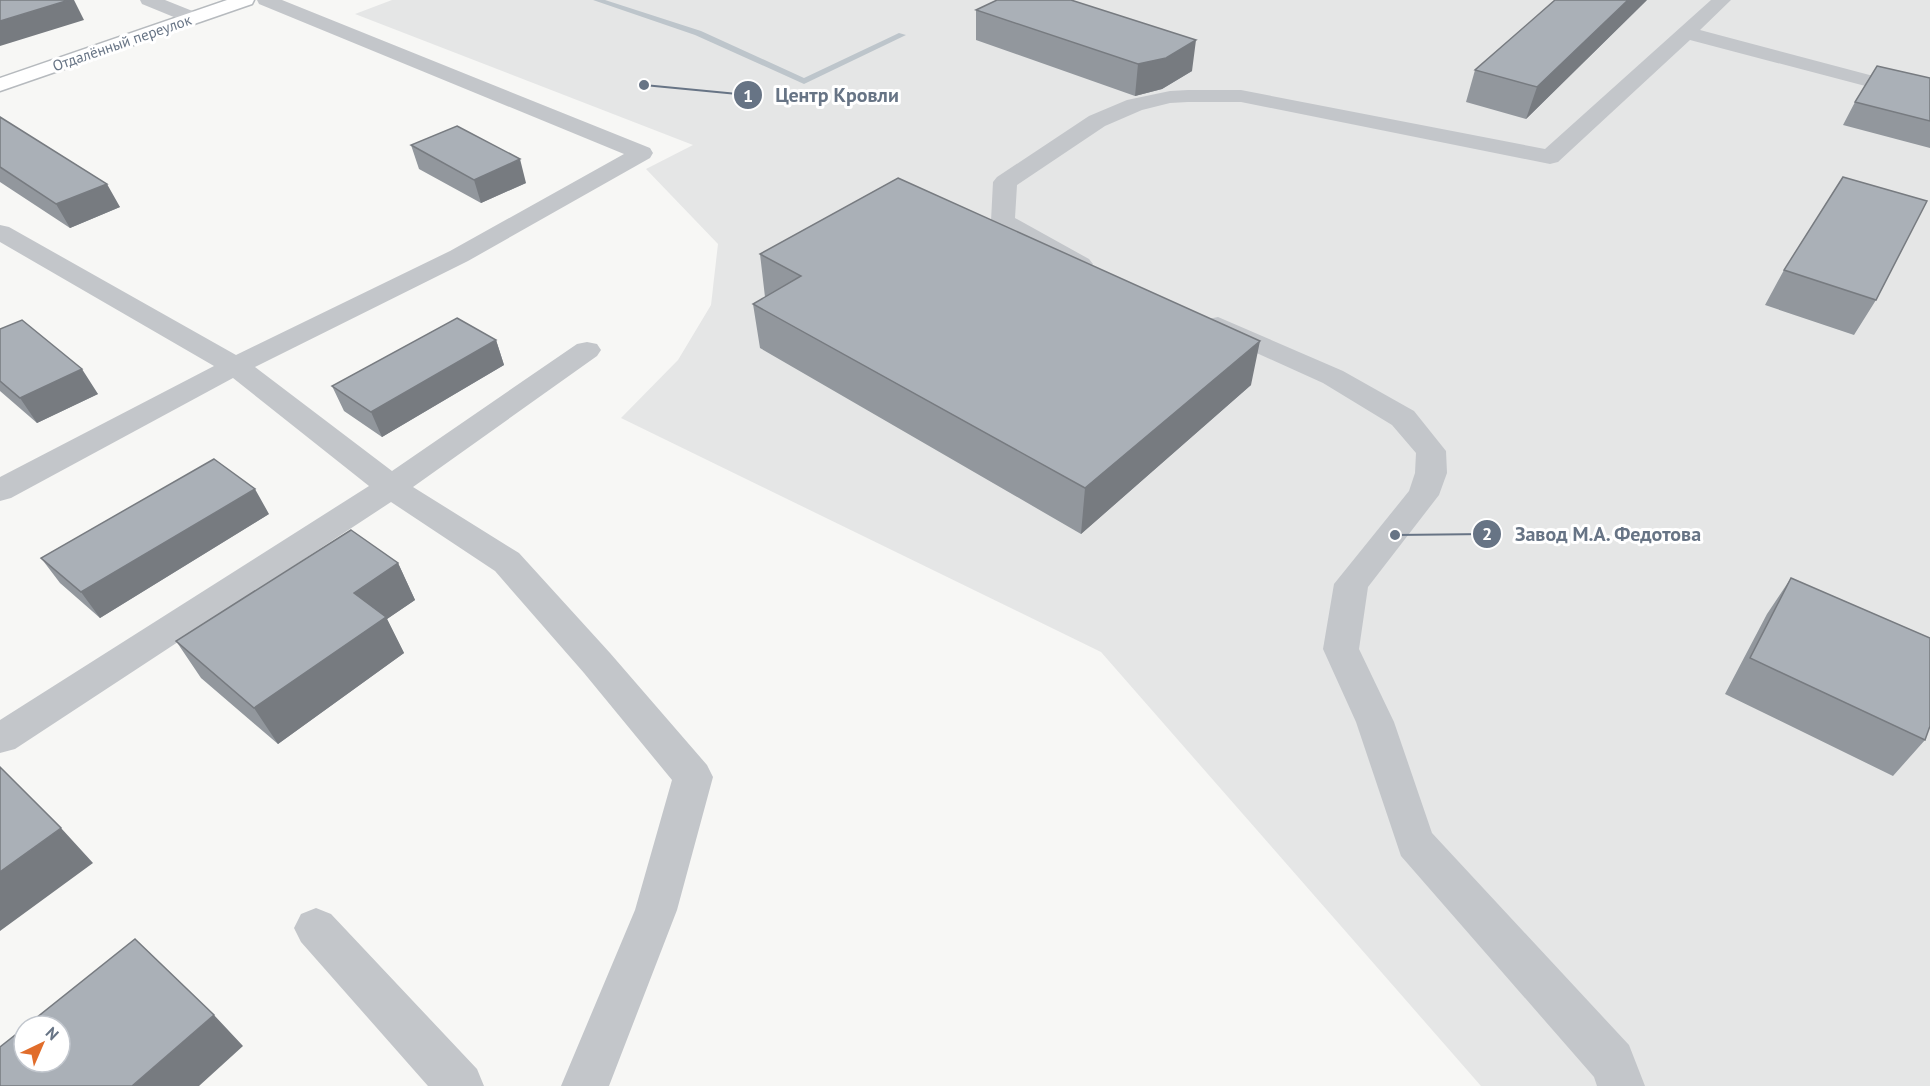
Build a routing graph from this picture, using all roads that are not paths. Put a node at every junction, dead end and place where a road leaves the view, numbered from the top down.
1 (149, 0) edge
2 (244, 0) edge
3 (266, 0) edge
4 (1722, 0) edge
5 (193, 18) junction
6 (1687, 33) junction
7 (0, 85) edge
8 (1930, 97) edge
9 (0, 232) edge
10 (1108, 276) edge
11 (1194, 315) edge
12 (587, 350) dead end
13 (235, 366) junction
14 (390, 487) junction
15 (0, 490) edge
16 (2, 738) dead end
17 (316, 928) dead end
18 (460, 1086) edge
19 (585, 1086) edge
20 (1621, 1086) edge

1 - 5 street
2 - 5 main road, Отдалённый переулок
3 - 13 street
4 - 6 street
5 - 7 main road, Отдалённый переулок
6 - 8 street
6 - 10 street
9 - 13 street
11 - 20 street
12 - 14 street
13 - 14 street
13 - 15 street
14 - 16 street
14 - 19 street
17 - 18 street

